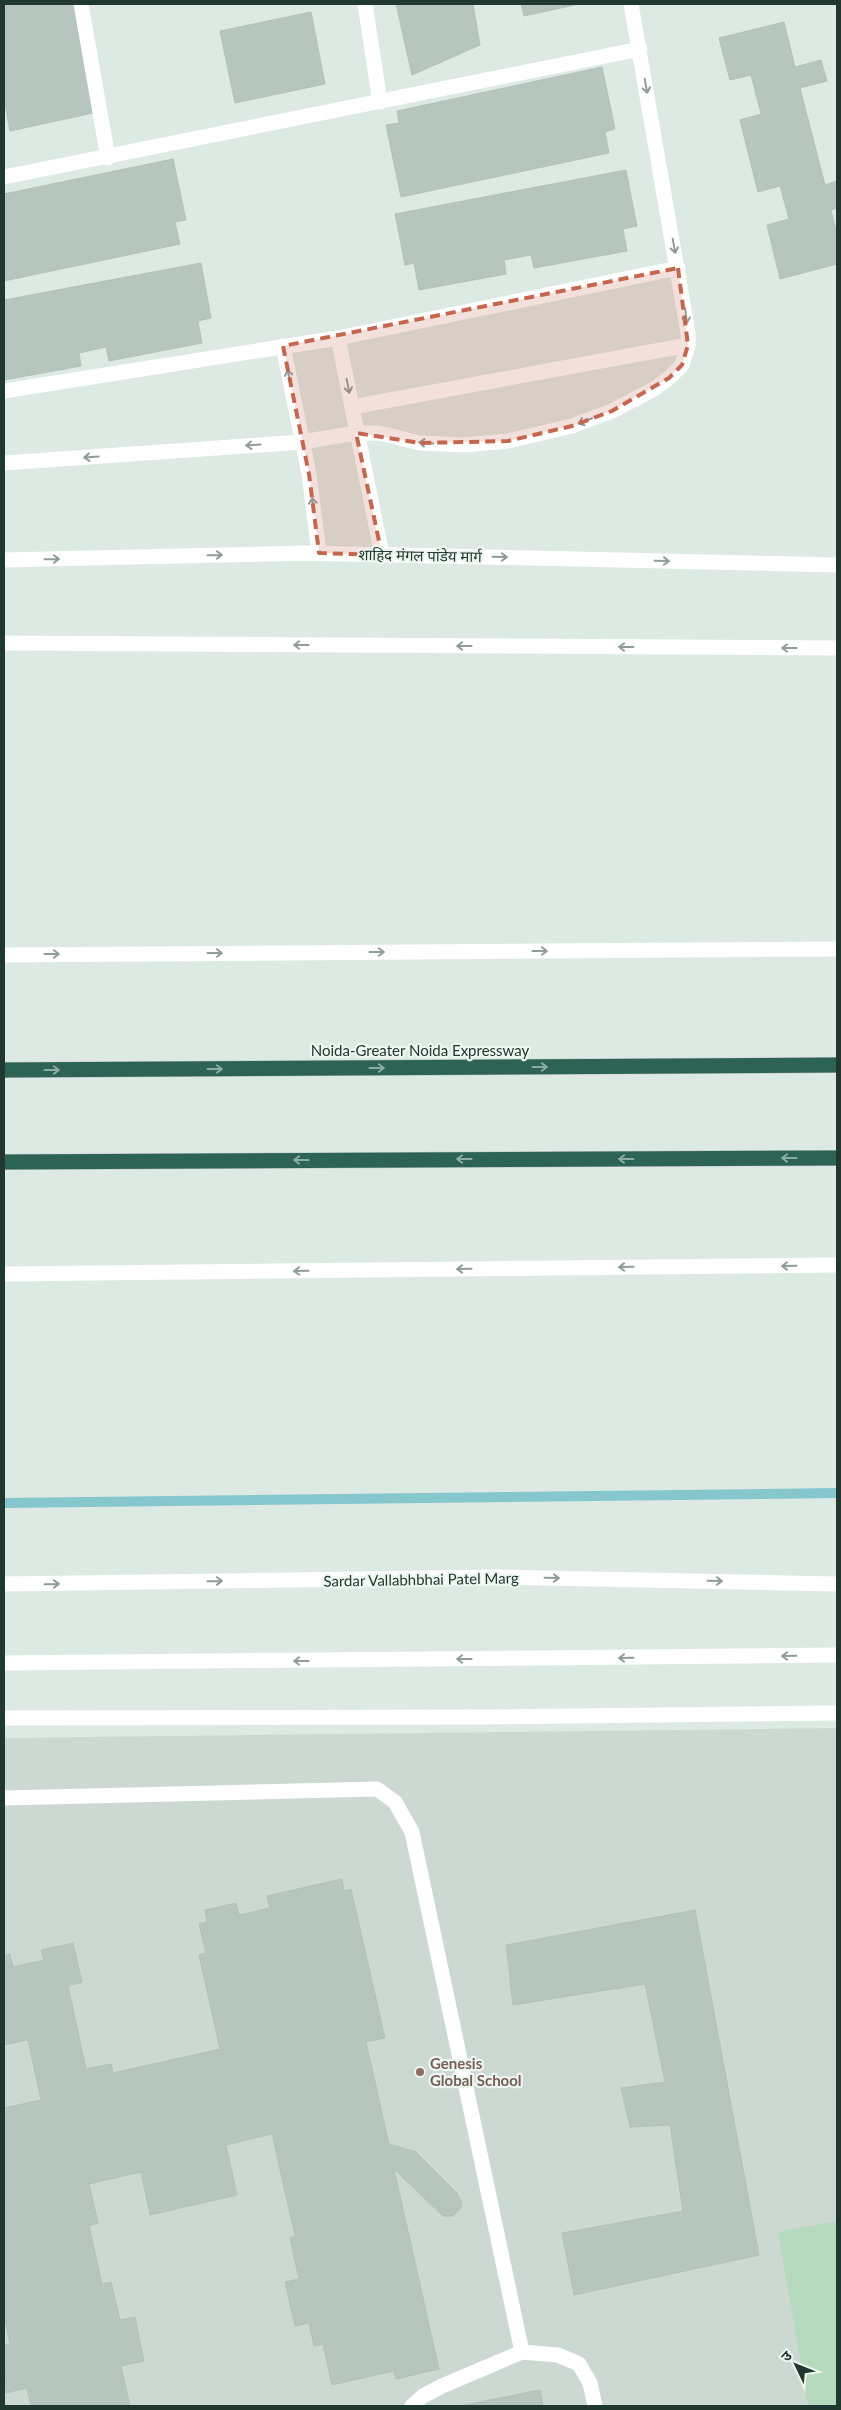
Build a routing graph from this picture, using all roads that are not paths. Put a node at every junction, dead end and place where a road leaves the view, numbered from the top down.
1 (81, 4) edge
2 (365, 4) edge
3 (631, 4) edge
4 (640, 49) junction
5 (380, 102) junction
6 (108, 158) junction
7 (4, 177) edge
8 (678, 268) junction
9 (338, 338) junction
10 (688, 345) junction
11 (283, 346) junction
12 (4, 391) edge
13 (352, 407) junction
14 (356, 433) junction
15 (302, 442) junction
16 (4, 463) edge
17 (319, 553) junction
18 (382, 555) junction
19 (4, 560) edge
20 (837, 565) edge
21 (4, 643) edge
22 (837, 648) edge
23 (837, 949) edge
24 (4, 955) edge
25 (837, 1065) edge
26 (4, 1070) edge
27 (837, 1158) edge
28 (4, 1162) edge
29 (837, 1265) edge
30 (4, 1274) edge
31 (4, 1584) edge
32 (837, 1584) edge
33 (837, 1655) edge
34 (4, 1663) edge
35 (837, 1713) edge
36 (4, 1718) edge
37 (4, 1798) edge
38 (522, 2352) junction
39 (412, 2406) edge
40 (595, 2406) edge

1 - 6 street
2 - 5 street
3 - 4 street
4 - 5 street
4 -> 8 street
5 - 6 street
6 - 7 street
8 - 9 street
8 -> 10 street
9 - 11 street
9 -> 13 street
10 - 13 street
10 -> 14 street
11 - 12 street
15 -> 11 street
13 - 14 street
14 - 15 street
14 - 18 street
15 -> 16 street
17 -> 15 street
17 - 18 street, शाहिद मंगल पांडेय मार्ग
19 -> 17 street, शाहिद मंगल पांडेय मार्ग
18 -> 20 street, शाहिद मंगल पांडेय मार्ग
22 -> 21 street
24 -> 23 street
26 -> 25 highway, Noida-Greater Noida Expressway
27 -> 28 highway
29 -> 30 street
31 -> 32 street, Sardar Vallabhbhai Patel Marg
33 -> 34 street
35 - 36 street
37 - 38 street
38 - 39 street
38 - 40 street

